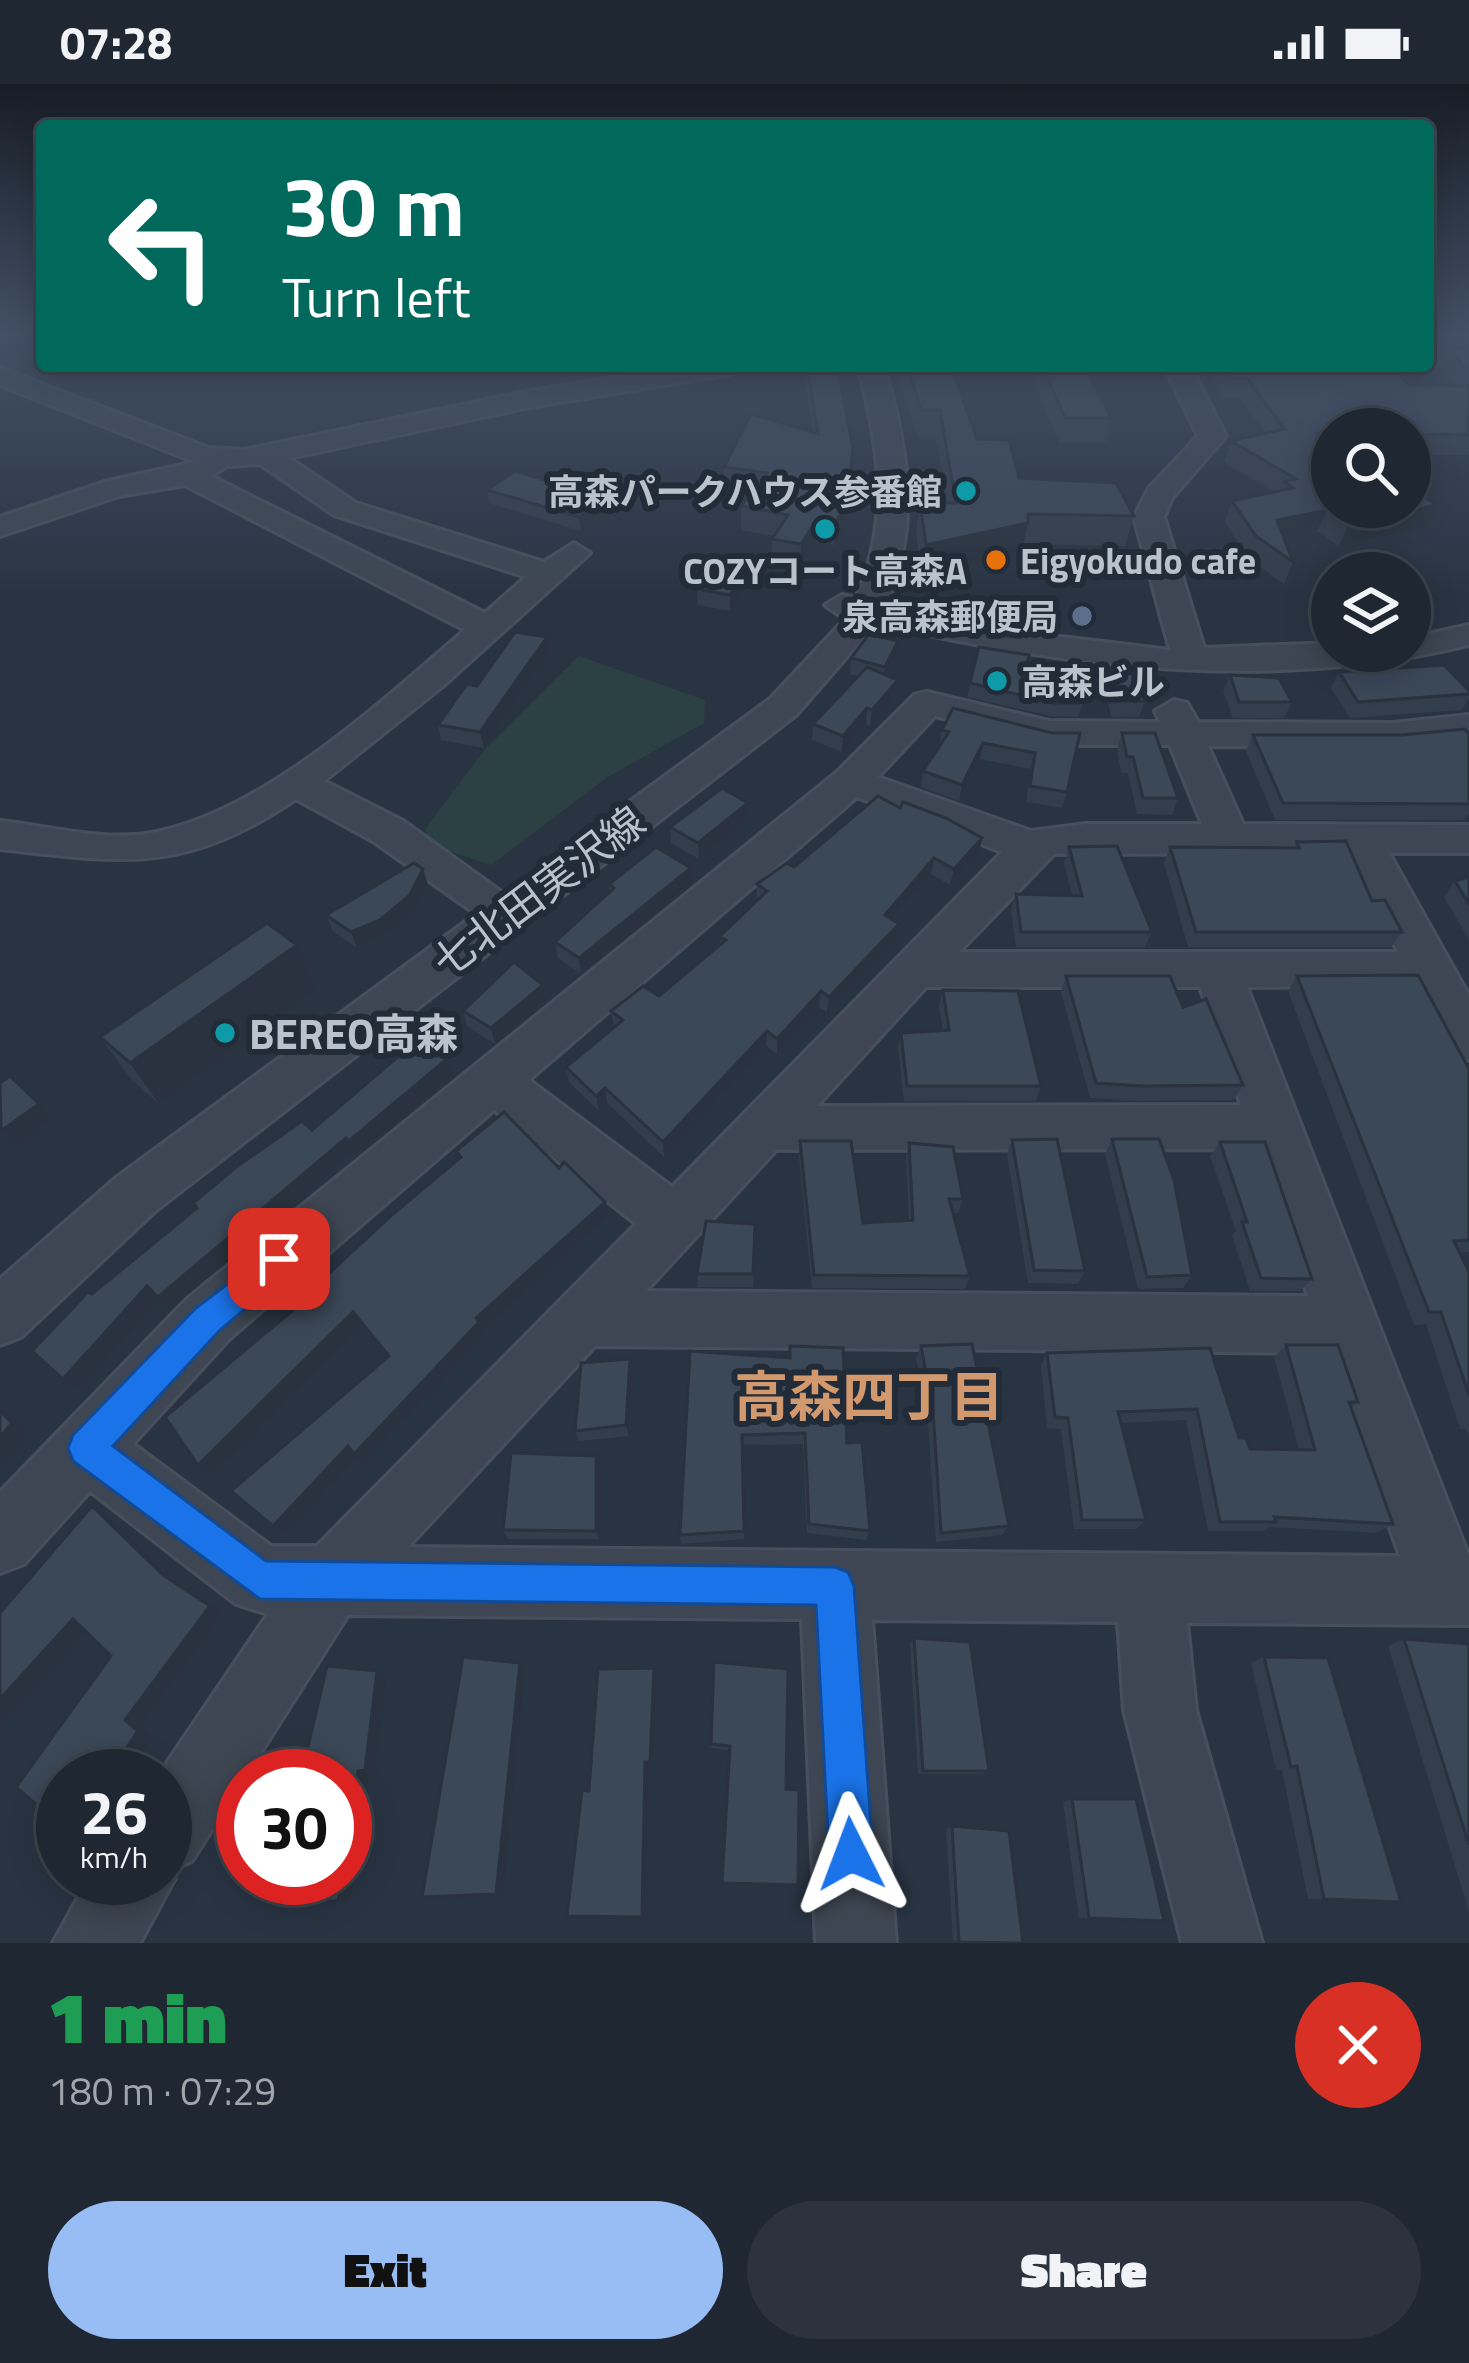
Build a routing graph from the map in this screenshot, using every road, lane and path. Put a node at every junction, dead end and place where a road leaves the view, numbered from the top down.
1 (112, 420) edge
2 (432, 420) edge
3 (868, 420) edge
4 (885, 420) edge
5 (1204, 420) edge
6 (265, 455) junction
7 (224, 458) junction
8 (189, 476) junction
9 (0, 527) edge
10 (855, 608) junction
11 (486, 627) junction
12 (1469, 635) edge
13 (1431, 644) edge
14 (1311, 655) edge
15 (1174, 662) junction
16 (1469, 727) edge
17 (1182, 734) junction
18 (851, 781) junction
19 (298, 783) junction
20 (0, 835) edge
21 (1228, 839) junction
22 (1469, 839) edge
23 (1361, 840) junction
24 (1032, 848) junction
25 (487, 902) junction
26 (1430, 969) junction
27 (913, 970) junction
28 (1218, 972) junction
29 (1469, 1041) edge
30 (494, 1081) junction
31 (1274, 1126) junction
32 (765, 1128) junction
33 (675, 1222) junction
34 (0, 1274) edge
35 (0, 1317) edge
36 (583, 1318) junction
37 (1347, 1324) junction
38 (86, 1448) junction
39 (0, 1540) edge
40 (329, 1583) junction
41 (835, 1586) junction
42 (1458, 1591) edge
43 (1150, 1592) junction
44 (192, 1793) edge
45 (118, 1905) edge
46 (93, 1943) edge
47 (856, 1943) edge
48 (1222, 1943) edge

1 - 7 street
2 - 6 street
3 - 10 street
4 - 10 street, 七北田実沢線
5 - 15 street
6 - 7 street
6 - 11 street
7 - 8 street
8 - 9 street
8 - 11 street
10 - 15 street
10 - 25 street
10 - 35 street, 七北田実沢線
11 - 19 street
12 - 13 street
14 - 15 street
15 - 17 street
16 - 17 street
17 - 18 street
17 - 21 street
18 - 24 street
18 - 30 street
19 - 20 street
19 - 25 street
21 - 23 street
21 - 24 street
22 - 23 street
23 - 26 street
24 - 27 street
25 - 34 street
26 - 28 street
26 - 29 street
27 - 28 street
27 - 32 street
28 - 31 street
30 - 33 street
30 - 38 street
31 - 32 street
31 - 37 street
32 - 33 street
33 - 36 street
36 - 37 street
36 - 40 street
37 - 42 street
38 - 39 street
38 - 40 street
40 - 41 street
40 - 44 street
41 - 43 street
41 - 47 street
42 - 43 street
43 - 48 street
45 - 46 street

